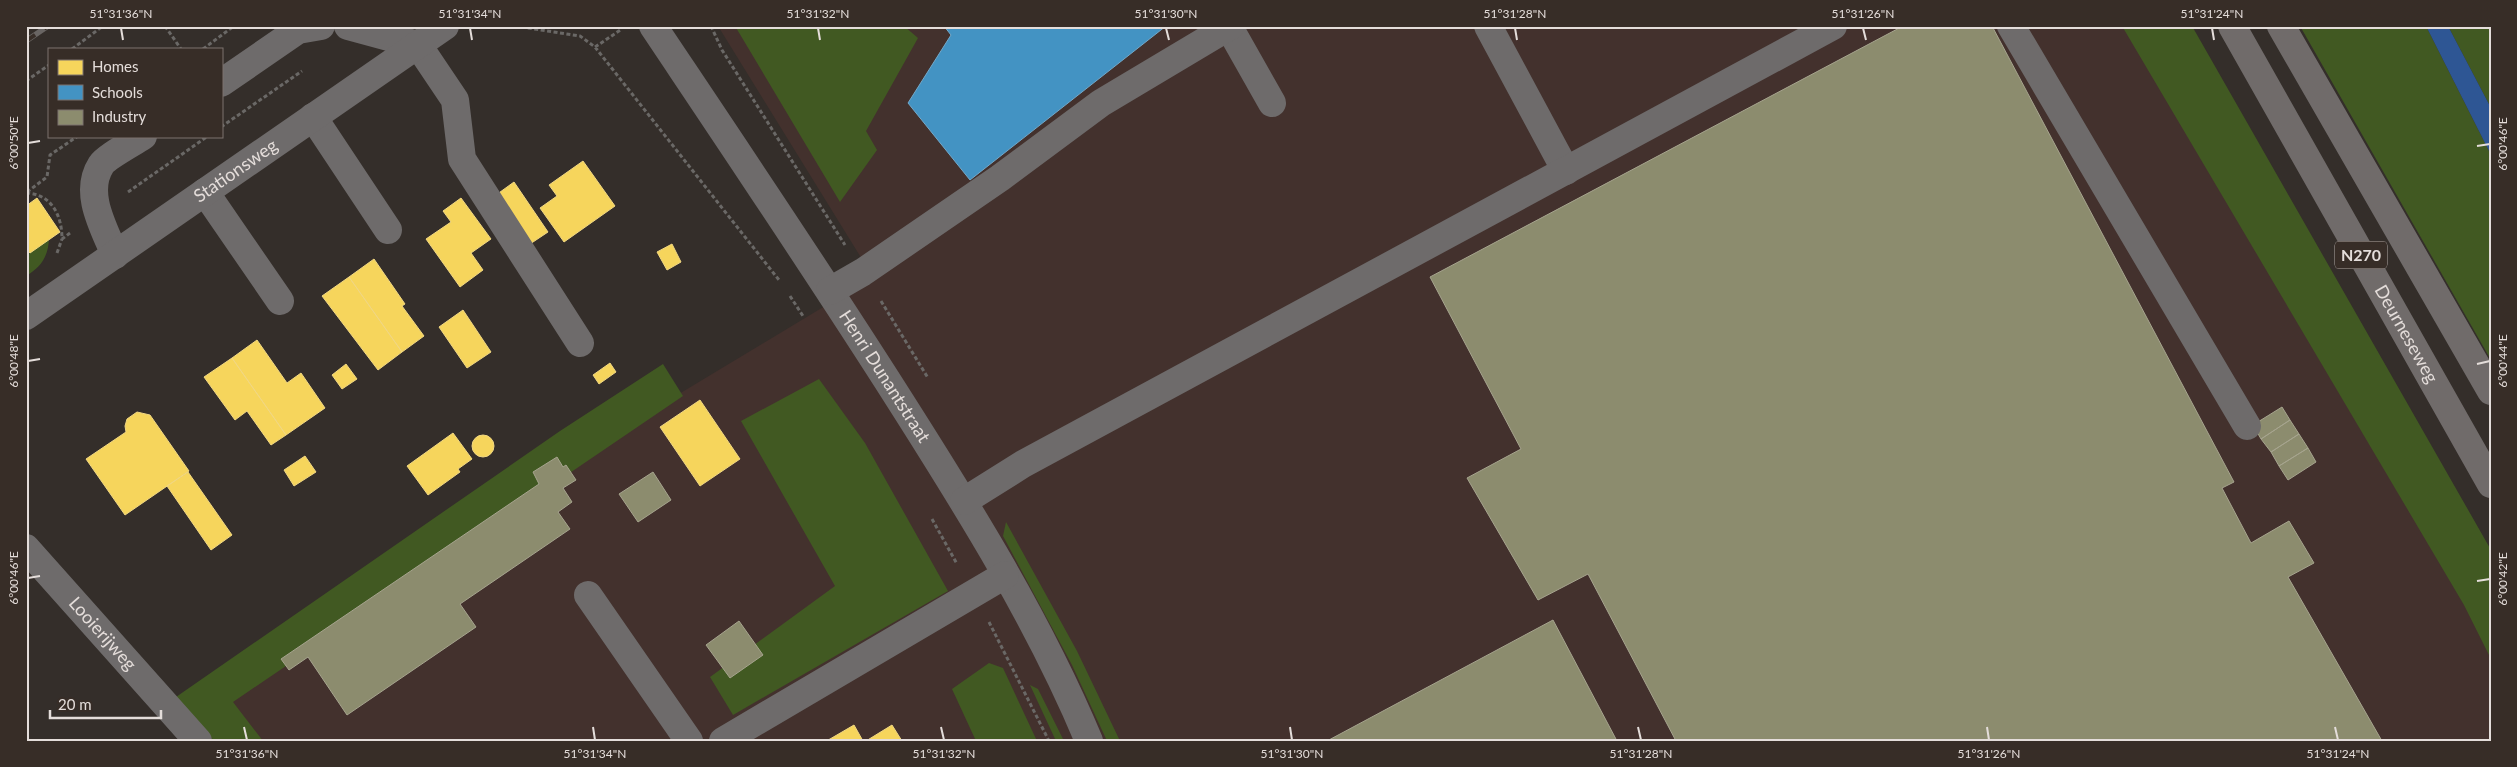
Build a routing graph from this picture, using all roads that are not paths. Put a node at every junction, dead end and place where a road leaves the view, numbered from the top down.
1 (321, 26) edge
2 (348, 26) edge
3 (445, 26) edge
4 (653, 26) edge
5 (1488, 26) edge
6 (1833, 26) edge
7 (2011, 26) edge
8 (2232, 26) edge
9 (2281, 26) edge
10 (1229, 27) edge
11 (418, 45) junction
12 (222, 82) edge
13 (1272, 103) dead end
14 (313, 117) junction
15 (140, 138) edge
16 (1566, 170) junction
17 (205, 192) junction
18 (388, 230) dead end
19 (115, 255) junction
20 (830, 290) junction
21 (280, 301) dead end
22 (26, 316) edge
23 (580, 343) dead end
24 (2491, 390) edge
25 (2247, 426) dead end
26 (2491, 484) edge
27 (964, 501) junction
28 (26, 548) edge
29 (1004, 575) junction
30 (588, 595) dead end
31 (198, 741) edge
32 (689, 741) edge
33 (723, 741) edge
34 (1090, 741) edge

1 - 12 street
2 - 11 street
3 - 11 street, Stationsweg
4 - 20 street, Henri Dunantstraat
5 - 16 street
6 - 16 street
7 - 25 street
8 - 26 main road, Deurneseweg / N270
9 - 24 main road, N270
10 - 13 street
10 - 20 street
11 - 14 street, Stationsweg
11 - 23 street
14 - 17 street, Stationsweg
14 - 18 street
15 - 19 street
16 - 27 street
17 - 19 street, Stationsweg
17 - 21 street
19 - 22 street, Stationsweg
20 - 27 street, Henri Dunantstraat
27 - 29 street, Henri Dunantstraat
28 - 31 street, Looierijweg
29 - 33 street
29 - 34 street, Henri Dunantstraat
30 - 32 street

